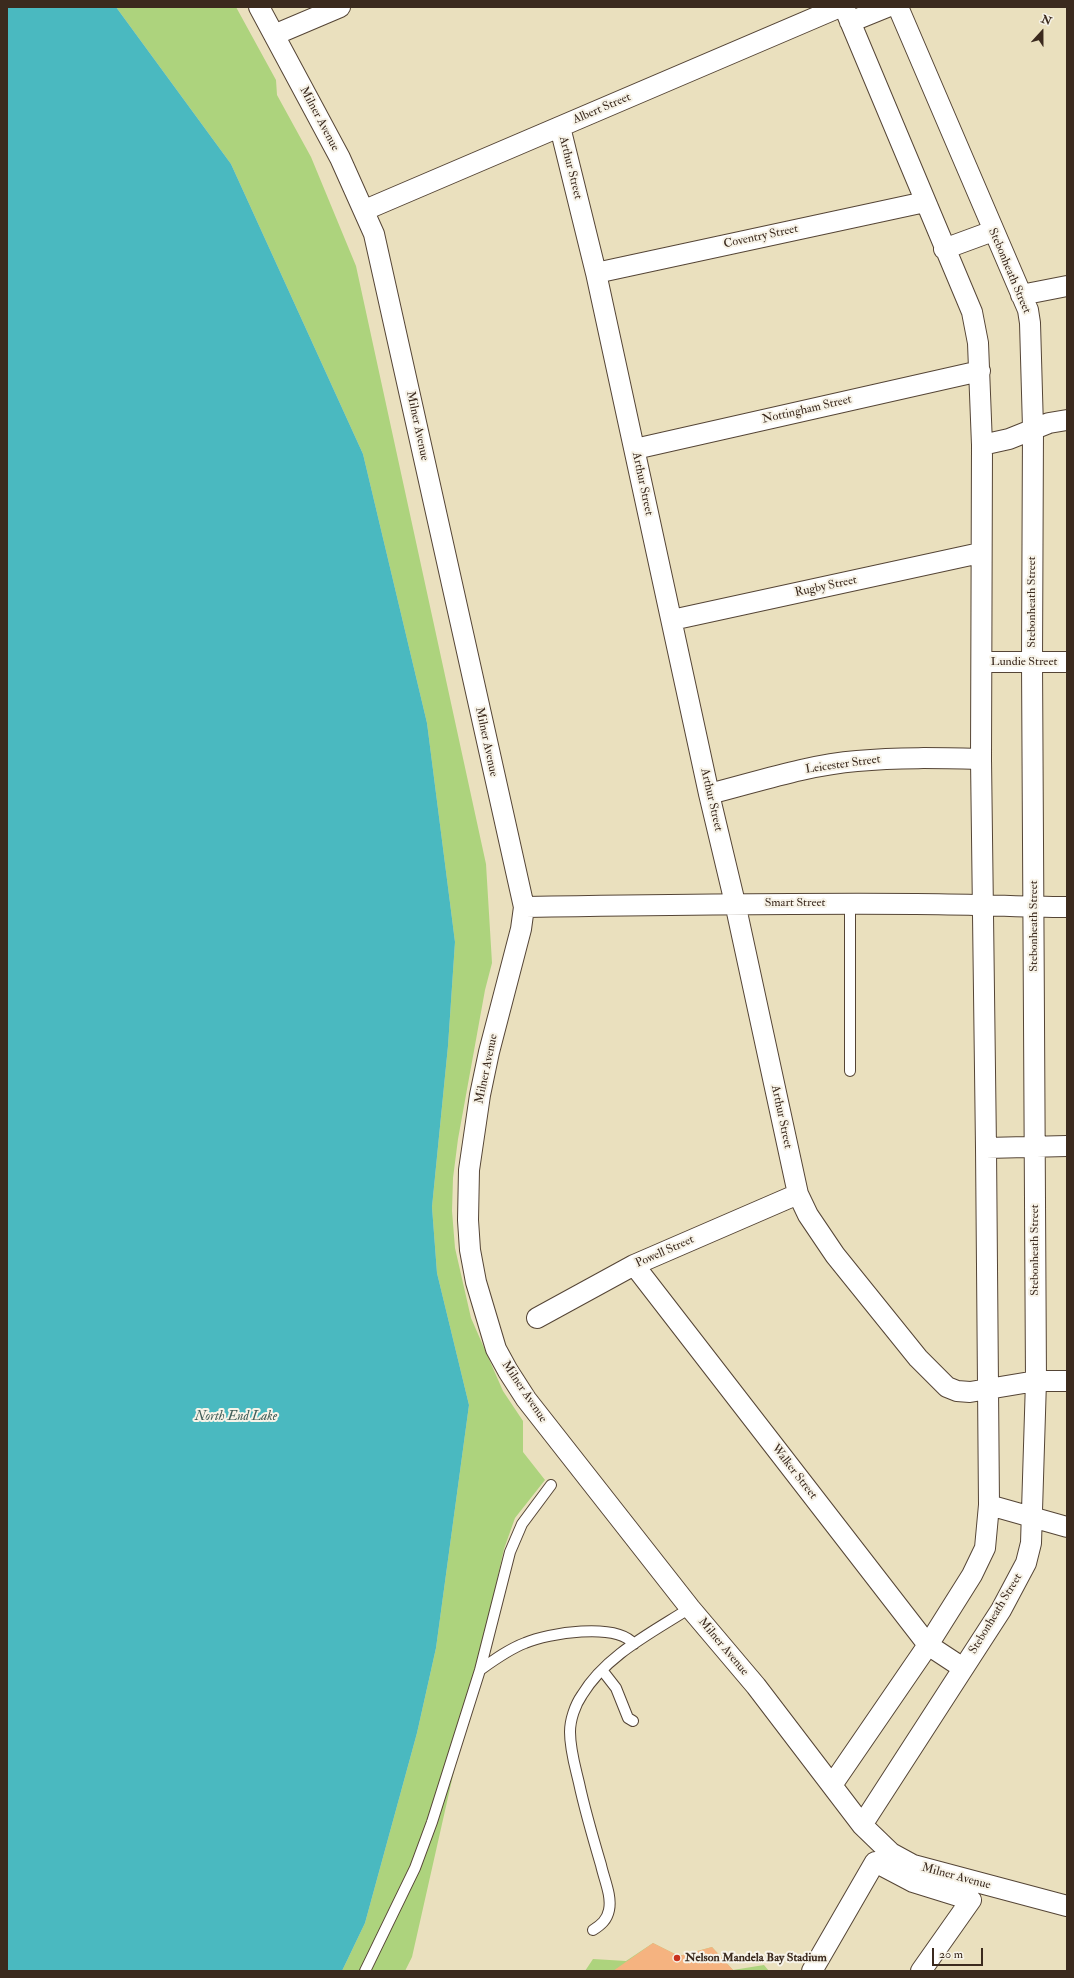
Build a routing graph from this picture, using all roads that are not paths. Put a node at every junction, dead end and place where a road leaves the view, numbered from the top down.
1 (259, 7) edge
2 (340, 7) edge
3 (887, 7) edge
4 (898, 7) edge
5 (844, 12) edge
6 (274, 35) junction
7 (560, 127) junction
8 (925, 202) junction
9 (364, 210) junction
10 (993, 231) junction
11 (944, 249) junction
12 (596, 273) junction
13 (1067, 286) edge
14 (1021, 295) junction
15 (980, 371) junction
16 (1067, 420) edge
17 (1033, 428) junction
18 (982, 445) junction
19 (635, 449) junction
20 (980, 553) junction
21 (672, 620) junction
22 (982, 662) junction
23 (1032, 662) junction
24 (1067, 662) edge
25 (981, 759) junction
26 (709, 794) junction
27 (735, 903) junction
28 (850, 903) junction
29 (983, 904) junction
30 (524, 907) junction
31 (1034, 907) junction
32 (1067, 907) edge
33 (850, 1071) dead end
34 (1034, 1146) junction
35 (1067, 1146) edge
36 (986, 1148) junction
37 (798, 1194) junction
38 (634, 1265) junction
39 (537, 1318) dead end
40 (1036, 1381) junction
41 (1067, 1381) edge
42 (988, 1390) junction
43 (551, 1485) dead end
44 (989, 1505) junction
45 (1032, 1517) junction
46 (1067, 1526) edge
47 (690, 1608) junction
48 (634, 1644) junction
49 (928, 1645) junction
50 (963, 1668) junction
51 (480, 1670) junction
52 (602, 1670) junction
53 (633, 1721) dead end
54 (832, 1785) junction
55 (862, 1825) junction
56 (1067, 1906) edge
57 (593, 1930) dead end
58 (365, 1971) edge
59 (812, 1971) edge
60 (921, 1971) edge

1 - 6 street, Milner Avenue
2 - 6 street
3 - 5 street, Albert Street
4 - 10 street, Stebonheath Street
5 - 7 street, Albert Street
5 - 8 street
6 - 9 street, Milner Avenue
7 - 9 street, Albert Street
7 - 12 street, Arthur Street
8 - 11 street
8 - 12 street, Coventry Street
9 - 30 street, Milner Avenue
10 - 11 street
10 - 14 street, Stebonheath Street
11 - 15 street
12 - 19 street, Arthur Street
13 - 14 street
14 - 17 street, Stebonheath Street
15 - 18 street
15 - 19 street, Nottingham Street
16 - 17 street
17 - 18 street
17 - 23 street, Stebonheath Street
18 - 20 street
19 - 21 street, Arthur Street
20 - 21 street, Rugby Street
20 - 22 street
21 - 26 street, Arthur Street
22 - 23 street, Lundie Street
22 - 25 street
23 - 24 street, Lundie Street
23 - 31 street, Stebonheath Street
25 - 26 street, Leicester Street
25 - 29 street
26 - 27 street, Arthur Street
27 - 28 street, Smart Street
27 - 30 street, Smart Street
27 - 37 street, Arthur Street
28 - 29 street, Smart Street
28 - 33 lane
29 - 31 street, Smart Street
29 - 36 street
30 - 47 street, Milner Avenue
31 - 32 street, Smart Street
31 - 34 street, Stebonheath Street
34 - 35 street
34 - 36 street
34 - 40 street, Stebonheath Street
36 - 42 street
37 - 38 street, Powell Street
37 - 42 street, Arthur Street
38 - 39 street, Powell Street
38 - 49 street, Walker Street
40 - 41 street, Arthur Street
40 - 42 street, Arthur Street
40 - 45 street, Stebonheath Street
42 - 44 street
43 - 51 lane
44 - 45 street
44 - 49 street
45 - 46 street
45 - 50 street, Stebonheath Street
47 - 48 lane
47 - 54 street, Milner Avenue
48 - 51 lane
48 - 52 lane
49 - 50 street, Walker Street
49 - 54 street
50 - 55 street, Stebonheath Street
51 - 58 lane
52 - 53 lane
52 - 57 lane
54 - 55 street, Milner Avenue
55 - 56 street, Milner Avenue
59 - 60 street

